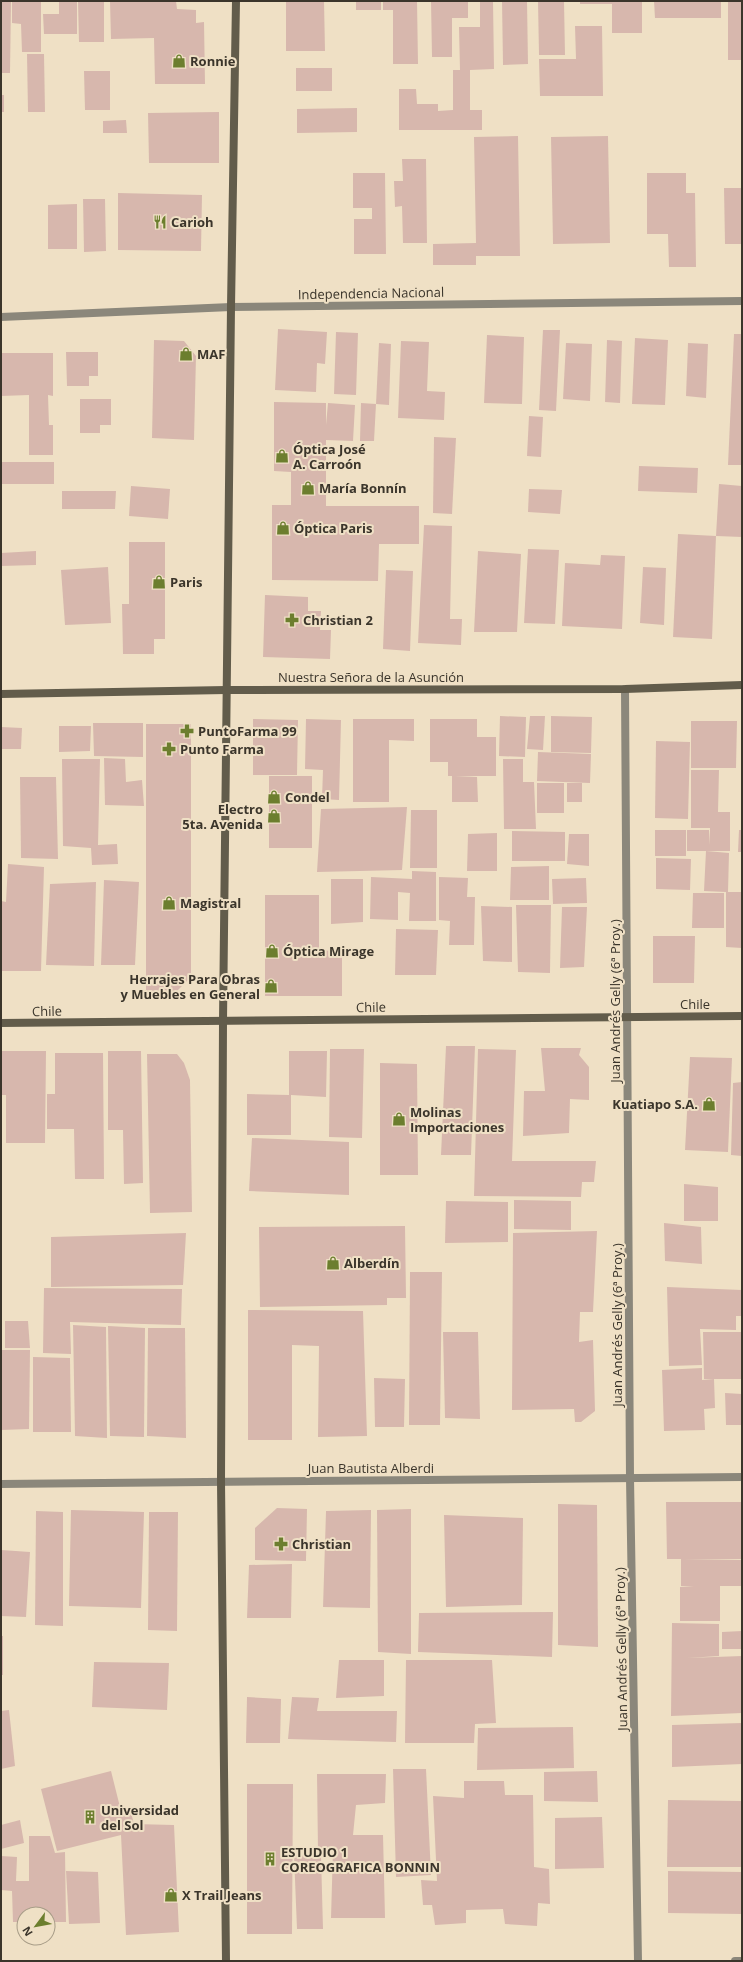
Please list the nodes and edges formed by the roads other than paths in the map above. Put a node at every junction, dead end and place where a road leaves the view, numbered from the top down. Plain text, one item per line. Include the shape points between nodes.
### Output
1 (236, 1) edge
2 (742, 301) edge
3 (231, 307) junction
4 (1, 317) edge
5 (742, 685) edge
6 (625, 689) junction
7 (226, 690) junction
8 (1, 694) edge
9 (742, 1016) edge
10 (627, 1017) junction
11 (223, 1021) junction
12 (1, 1023) edge
13 (742, 1477) edge
14 (630, 1478) junction
15 (220, 1481) junction
16 (1, 1484) edge
17 (226, 1961) edge
18 (638, 1961) edge
19 (735, 1961) edge
20 (742, 1961) edge

1 - 3 main road
2 - 3 street, Independencia Nacional
3 - 4 street, Independencia Nacional
3 - 7 main road
5 - 6 main road, Nuestra Señora de la Asunción
6 - 7 main road, Nuestra Señora de la Asunción
6 - 10 street, Juan Andrés Gelly (6ª Proy.)
7 - 8 main road, Nuestra Señora de la Asunción
7 - 11 main road
9 - 10 main road, Chile
10 - 11 main road, Chile
10 - 14 street, Juan Andrés Gelly (6ª Proy.)
11 - 12 main road, Chile
11 - 15 main road
13 - 14 street, Juan Bautista Alberdi
14 - 15 street, Juan Bautista Alberdi
14 - 18 street, Juan Andrés Gelly (6ª Proy.)
15 - 16 street, Juan Bautista Alberdi
15 - 17 main road
19 - 20 street

